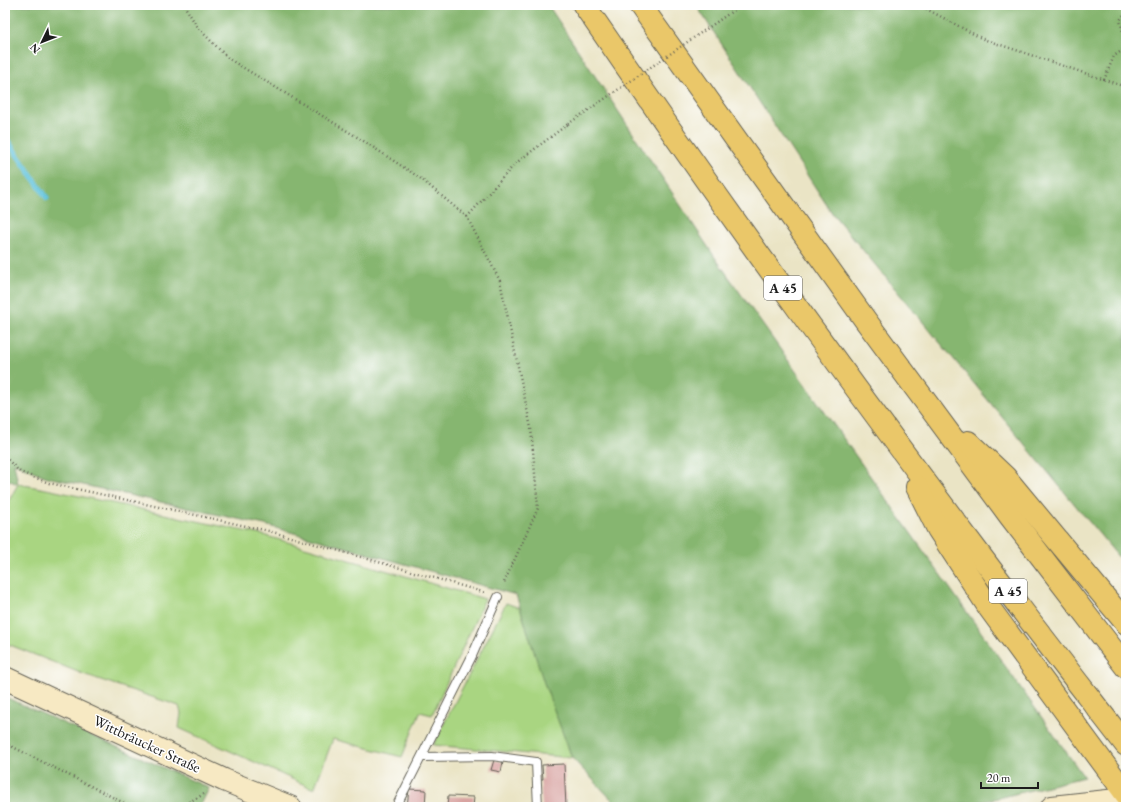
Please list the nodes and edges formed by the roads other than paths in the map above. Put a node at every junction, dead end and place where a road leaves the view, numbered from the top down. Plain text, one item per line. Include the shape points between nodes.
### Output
1 (584, 5) edge
2 (640, 5) edge
3 (926, 403) junction
4 (892, 436) junction
5 (498, 597) road end
6 (1126, 623) edge
7 (1126, 667) edge
8 (5, 678) edge
9 (1126, 745) edge
10 (423, 757) junction
11 (1126, 794) edge
12 (1126, 799) edge
13 (290, 807) edge
14 (396, 807) edge
15 (538, 807) edge
16 (1052, 807) edge

1 - 4 highway, A 45 via 680,145
2 - 3 highway
3 - 6 highway via 1005,477
3 - 7 highway
4 - 9 highway, A 45
4 - 11 highway via 938,529 986,603
5 - 10 lane
8 - 13 main road, Wittbräucker Straße via 224,780
10 - 14 lane
10 - 15 lane via 492,756 536,762
12 - 16 main road

